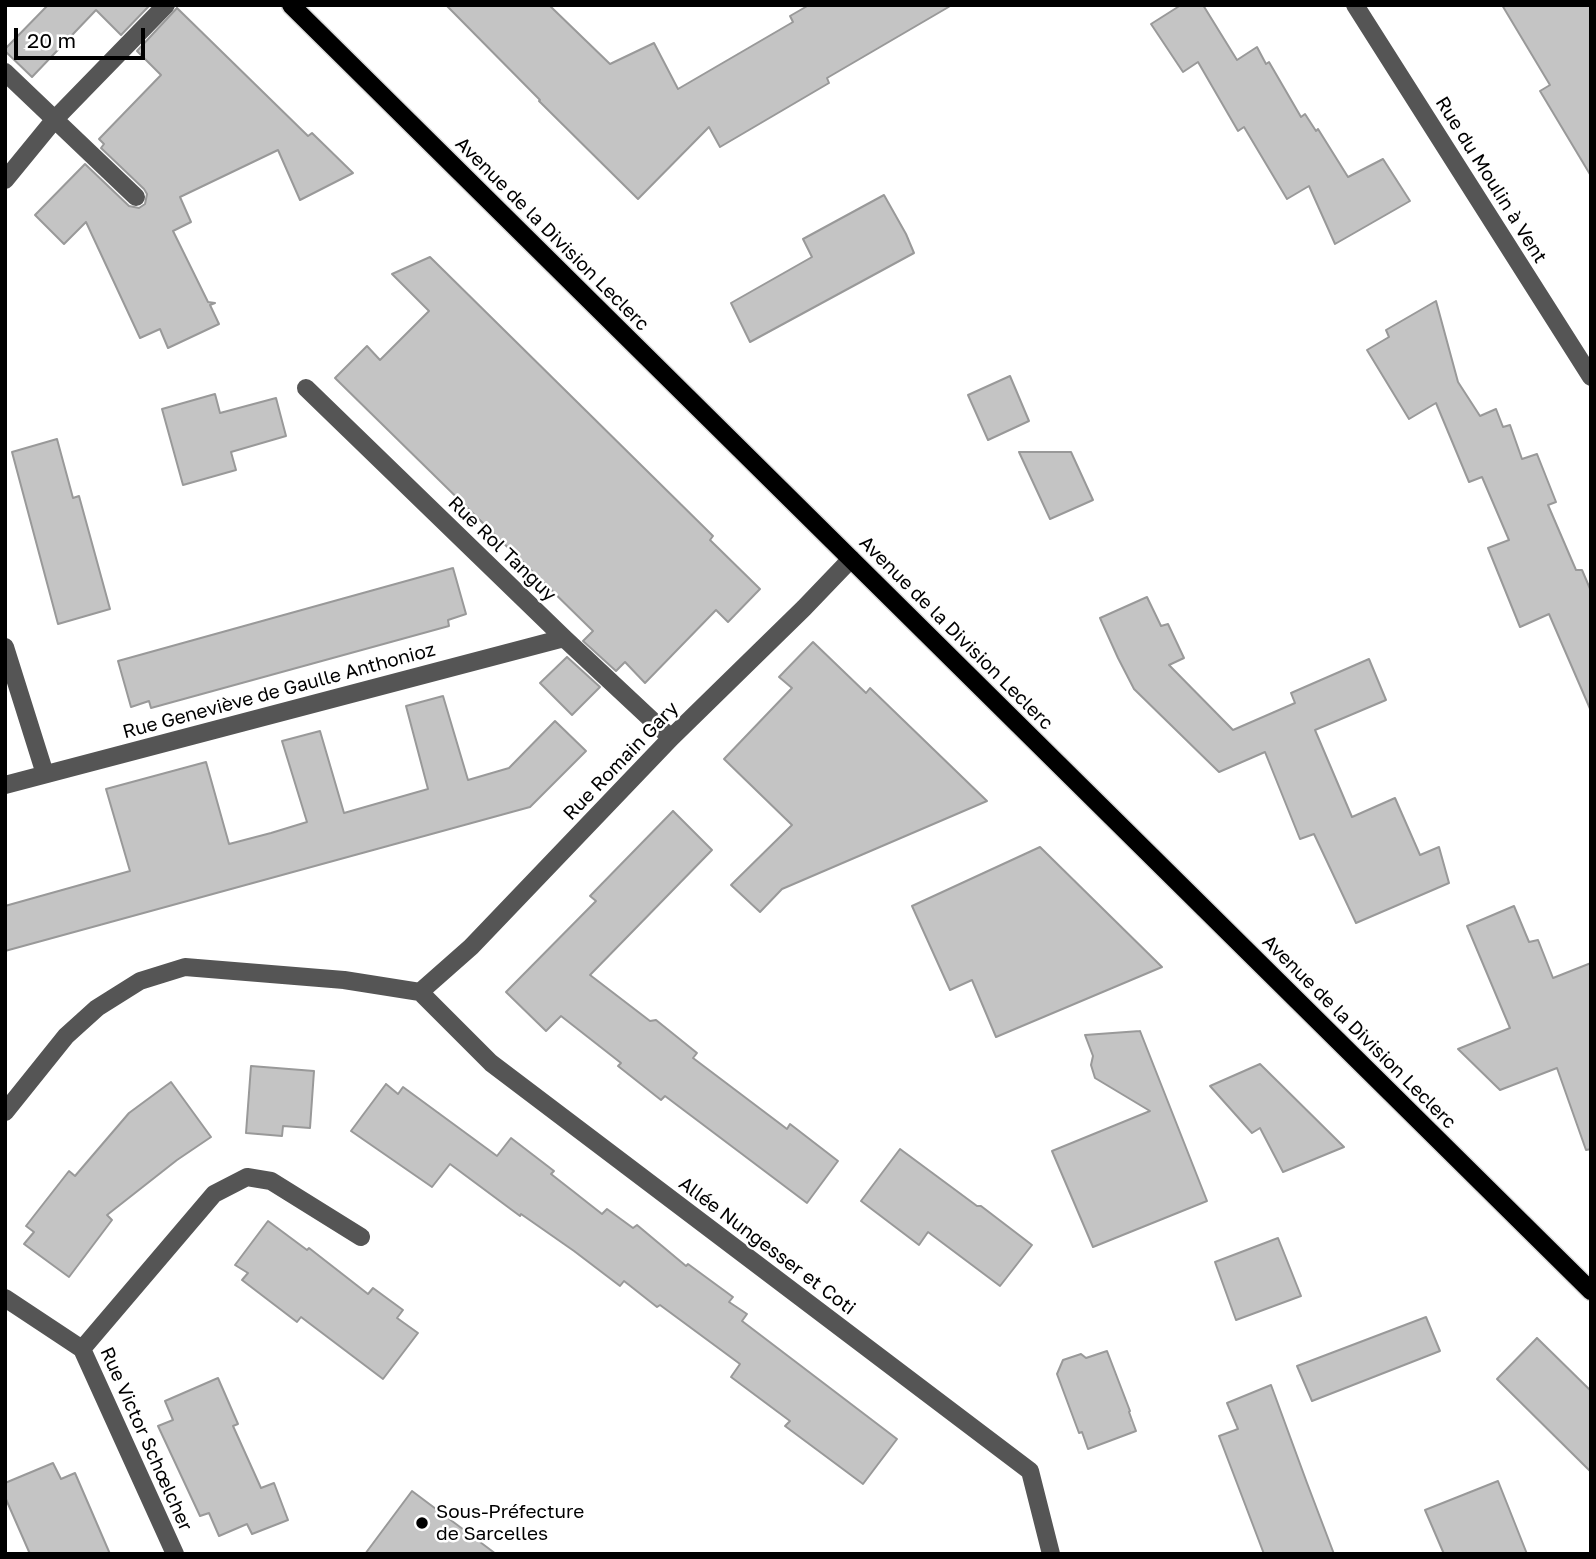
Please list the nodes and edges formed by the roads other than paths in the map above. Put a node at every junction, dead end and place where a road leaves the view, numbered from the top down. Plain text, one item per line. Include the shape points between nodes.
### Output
1 (166, 5) edge
2 (291, 5) edge
3 (1355, 5) edge
4 (5, 72) edge
5 (55, 119) junction
6 (5, 180) edge
7 (136, 197) dead end
8 (1591, 377) edge
9 (306, 388) dead end
10 (851, 559) junction
11 (564, 638) junction
12 (5, 647) edge
13 (671, 738) junction
14 (45, 774) junction
15 (5, 785) edge
16 (420, 992) junction
17 (5, 1112) edge
18 (361, 1237) dead end
19 (1591, 1291) edge
20 (5, 1297) edge
21 (82, 1349) junction
22 (175, 1554) edge
23 (1051, 1554) edge

1 - 5 street
2 - 10 main road, Avenue de la Division Leclerc
3 - 8 street, Rue du Moulin à Vent
4 - 5 street
5 - 6 street
5 - 7 street
9 - 11 street, Rue Rol Tanguy
10 - 13 street, Rue Romain Gary
10 - 19 main road, Avenue de la Division Leclerc
11 - 13 street, Rue Rol Tanguy
11 - 14 street, Rue Geneviève de Gaulle Anthonioz
12 - 14 street
13 - 16 street, Rue Romain Gary via 471,947
14 - 15 street, Rue Geneviève de Gaulle Anthonioz
16 - 17 street via 344,980 186,967 141,981 97,1008 66,1036
16 - 23 street, Allée Nungesser et Coti via 491,1063 1030,1471
18 - 21 street via 271,1181 247,1177 214,1194
20 - 21 street, Rue Victor Schœlcher
21 - 22 street, Rue Victor Schœlcher

